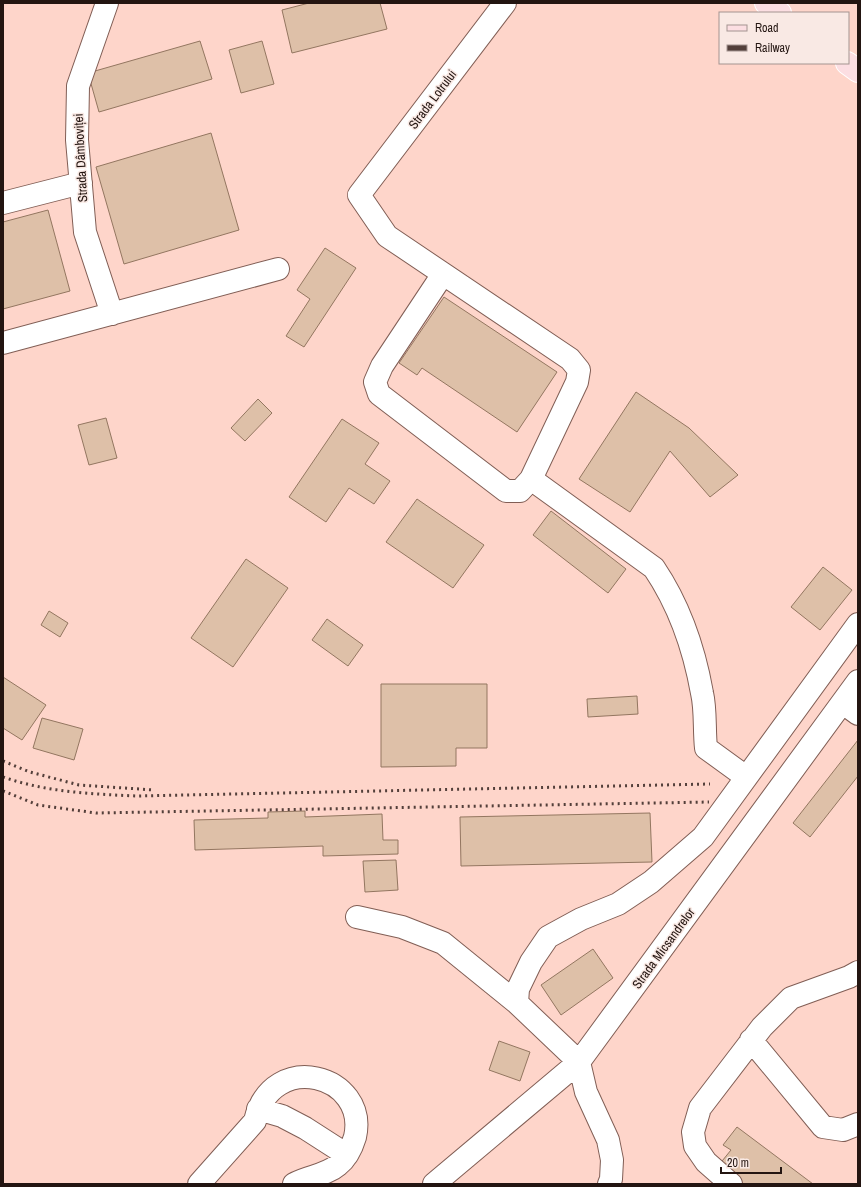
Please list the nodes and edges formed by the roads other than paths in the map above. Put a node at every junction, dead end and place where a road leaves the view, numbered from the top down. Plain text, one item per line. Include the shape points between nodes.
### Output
1 (107, 3) edge
2 (505, 3) edge
3 (766, 3) edge
4 (779, 12) edge
5 (848, 64) edge
6 (858, 71) edge
7 (81, 183) junction
8 (3, 203) edge
9 (278, 269) dead end
10 (443, 274) junction
11 (112, 314) junction
12 (3, 343) edge
13 (531, 479) junction
14 (858, 624) edge
15 (858, 681) edge
16 (850, 709) edge
17 (746, 777) junction
18 (357, 917) dead end
19 (858, 972) edge
20 (517, 1003) junction
21 (751, 1040) junction
22 (579, 1062) junction
23 (258, 1109) junction
24 (858, 1124) edge
25 (347, 1155) junction
26 (199, 1184) edge
27 (294, 1184) edge
28 (434, 1184) edge
29 (609, 1184) edge
30 (731, 1184) edge

1 - 7 street, Strada Dâmboviței via 78,86 77,140
2 - 10 street, Strada Lotrului via 359,195 387,236
3 - 4 main road
5 - 6 main road
7 - 8 street
7 - 11 street, Strada Dâmboviței via 85,232
9 - 11 street
10 - 13 street via 570,359 579,370 577,382
10 - 13 street via 382,366 376,382 379,394 506,490 520,490
11 - 12 street
13 - 17 street via 654,568 668,588 688,636 703,694 706,748
14 - 17 street
15 - 16 street, Strada Micsandrelor
16 - 22 street, Strada Micsandrelor
17 - 20 street via 703,836 651,882 618,904 581,919 548,937 521,982
18 - 20 street via 402,927 443,943
19 - 21 street via 792,998
20 - 22 street
21 - 24 street via 823,1127 843,1130
21 - 30 street via 700,1108 693,1132 696,1146 706,1162
22 - 28 street, Strada Micsandrelor
22 - 29 street via 586,1092 608,1140 612,1160
23 - 25 street via 288,1119
23 - 25 street via 271,1089 287,1080 305,1076 329,1082 347,1098 356,1120 353,1145
23 - 26 street via 255,1121
25 - 27 street via 329,1172

